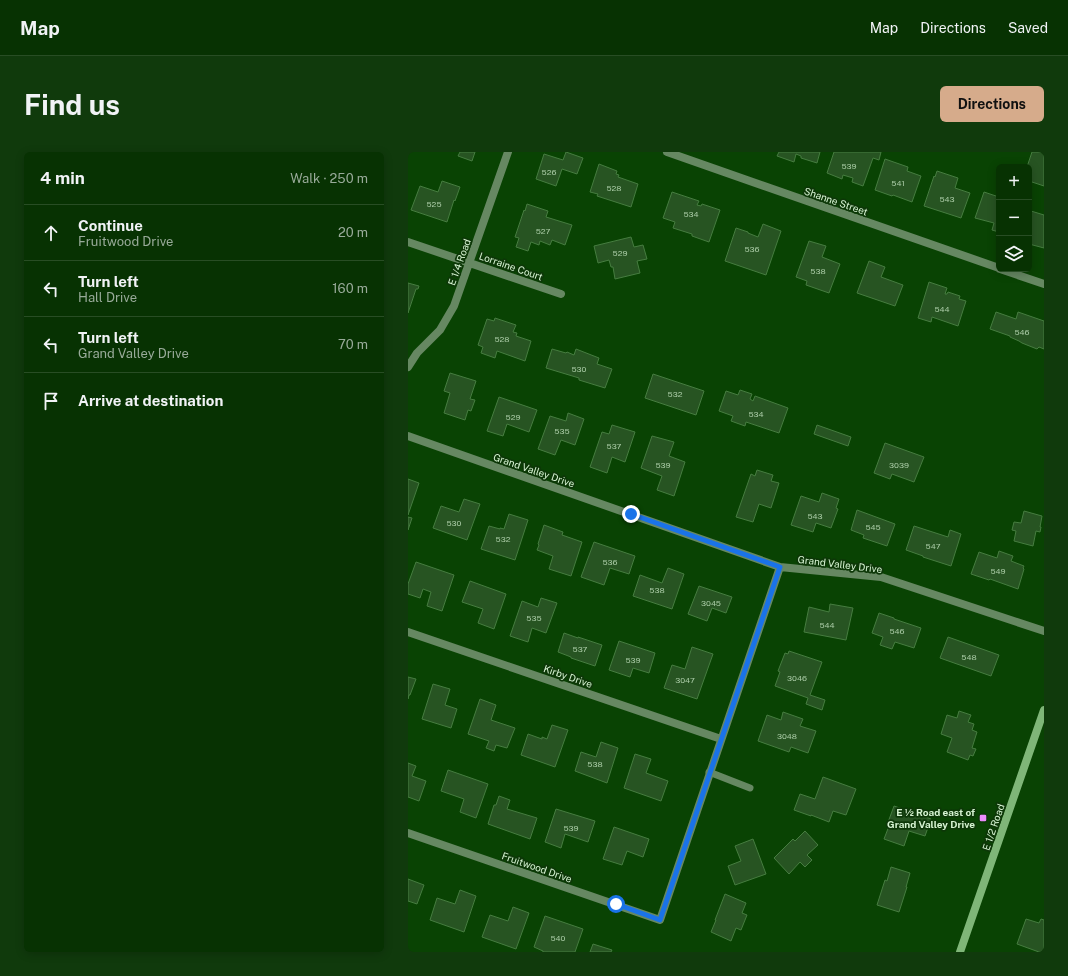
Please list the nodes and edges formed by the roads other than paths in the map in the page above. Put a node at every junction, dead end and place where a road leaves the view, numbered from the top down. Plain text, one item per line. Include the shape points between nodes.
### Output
1 (508, 152) edge
2 (667, 152) edge
3 (408, 242) edge
4 (470, 263) junction
5 (996, 268) edge
6 (1009, 272) edge
7 (1044, 284) edge
8 (561, 294) dead end
9 (408, 367) edge
10 (408, 436) edge
11 (780, 567) junction
12 (1044, 631) edge
13 (408, 632) edge
14 (1044, 710) edge
15 (721, 739) junction
16 (709, 772) junction
17 (750, 788) dead end
18 (408, 833) edge
19 (960, 952) edge

1 - 4 street, E 1/4 Road
2 - 5 street, Shanne Street
3 - 4 street, Lorraine Court
4 - 8 street, Lorraine Court
4 - 9 street, E 1/4 Road via 454,306 440,330 417,353
6 - 7 street, Shanne Street
10 - 11 street, Grand Valley Drive
11 - 12 street, Grand Valley Drive via 881,577
11 - 15 street
13 - 15 street, Kirby Drive
14 - 19 main road, E 1/2 Road
15 - 16 street
16 - 17 lane
16 - 18 street, Fruitwood Drive via 660,920

